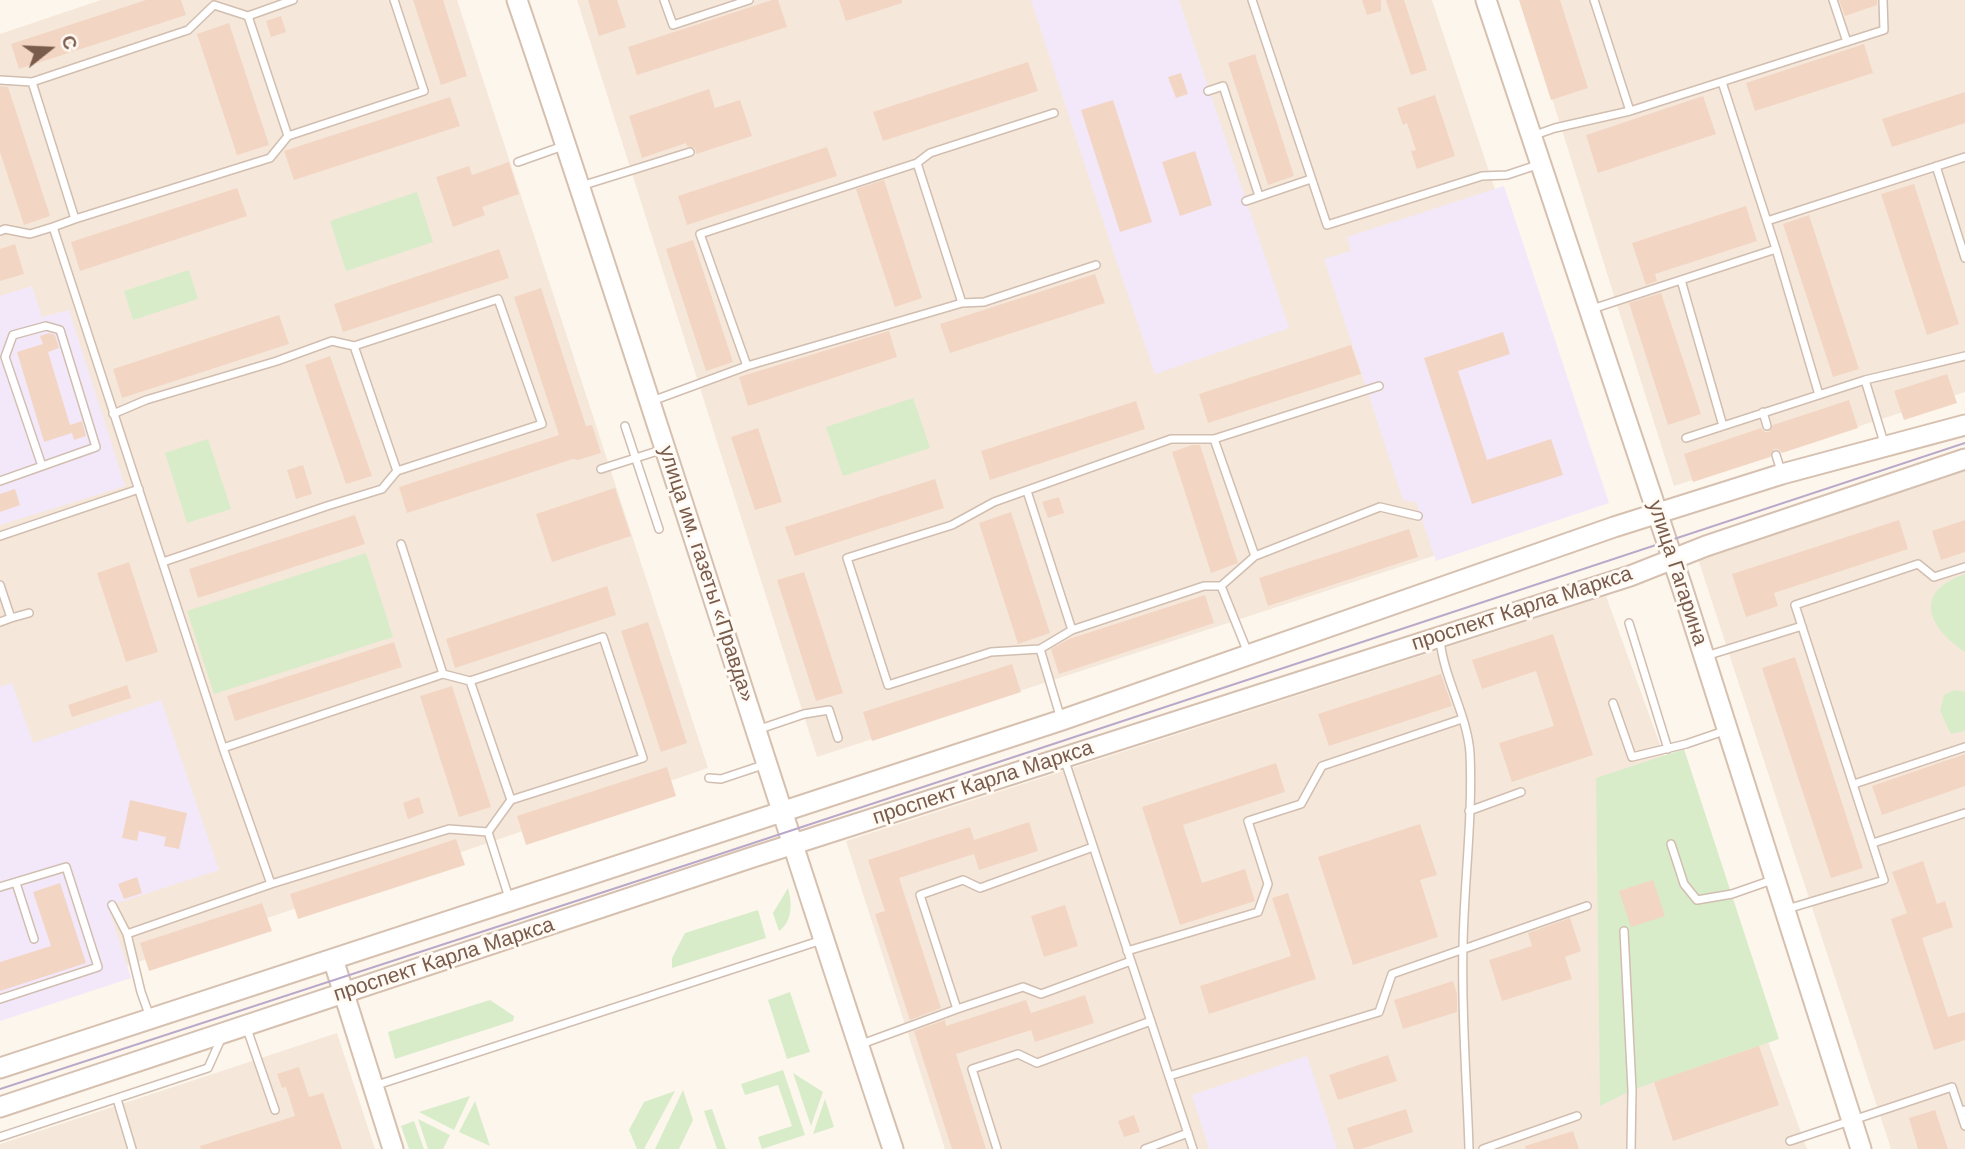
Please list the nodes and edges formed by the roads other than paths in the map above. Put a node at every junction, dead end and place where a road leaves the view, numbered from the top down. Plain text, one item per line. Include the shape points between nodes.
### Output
1 (293, 0) edge
2 (394, 0) edge
3 (517, 0) edge
4 (664, 0) edge
5 (749, 0) edge
6 (1252, 0) edge
7 (1486, 0) edge
8 (1594, 0) edge
9 (1833, 0) edge
10 (1883, 0) edge
11 (213, 2) edge
12 (248, 16) junction
13 (1847, 42) junction
14 (0, 80) edge
15 (32, 82) junction
16 (1722, 82) junction
17 (1208, 91) dead end
18 (1630, 111) junction
19 (1054, 113) dead end
20 (288, 136) junction
21 (1531, 136) junction
22 (566, 145) junction
23 (690, 152) dead end
24 (1965, 157) edge
25 (517, 162) dead end
26 (917, 163) junction
27 (1540, 164) junction
28 (1936, 166) junction
29 (1311, 179) junction
30 (581, 186) junction
31 (1259, 196) junction
32 (1247, 201) dead end
33 (75, 219) junction
34 (1767, 221) junction
35 (53, 227) junction
36 (0, 231) edge
37 (1776, 249) junction
38 (1965, 258) edge
39 (1096, 265) dead end
40 (1681, 280) junction
41 (962, 303) junction
42 (1588, 310) junction
43 (354, 346) junction
44 (1965, 358) edge
45 (747, 366) junction
46 (1866, 380) junction
47 (1379, 386) dead end
48 (1819, 395) junction
49 (651, 402) junction
50 (1763, 412) junction
51 (113, 414) junction
52 (1965, 425) edge
53 (625, 426) dead end
54 (1723, 426) junction
55 (1767, 426) dead end
56 (1686, 438) dead end
57 (1214, 439) junction
58 (1885, 446) junction
59 (665, 448) junction
60 (1776, 455) dead end
61 (636, 458) junction
62 (1965, 459) edge
63 (42, 466) junction
64 (601, 469) dead end
65 (397, 471) junction
66 (1782, 474) junction
67 (0, 481) edge
68 (139, 489) junction
69 (1027, 491) junction
70 (1657, 514) junction
71 (1418, 516) dead end
72 (659, 529) dead end
73 (0, 536) edge
74 (401, 544) dead end
75 (1255, 556) junction
76 (1672, 559) junction
77 (163, 562) junction
78 (1965, 567) edge
79 (0, 585) edge
80 (1221, 586) junction
81 (29, 613) dead end
82 (11, 618) junction
83 (0, 622) edge
84 (1629, 623) dead end
85 (1802, 626) junction
86 (1072, 630) junction
87 (1440, 636) junction
88 (1040, 649) junction
89 (1249, 656) junction
90 (1704, 657) junction
91 (443, 674) junction
92 (470, 681) junction
93 (1613, 703) dead end
94 (1462, 719) junction
95 (1062, 720) junction
96 (756, 730) junction
97 (1728, 730) junction
98 (838, 738) dead end
99 (1965, 747) edge
100 (223, 748) junction
101 (1668, 749) junction
102 (1063, 758) junction
103 (768, 764) junction
104 (709, 778) dead end
105 (1853, 784) junction
106 (1521, 792) dead end
107 (511, 800) junction
108 (783, 811) junction
109 (1469, 811) junction
110 (1965, 813) edge
111 (488, 832) junction
112 (1873, 843) junction
113 (794, 844) junction
114 (1671, 844) dead end
115 (1093, 847) junction
116 (1775, 878) junction
117 (16, 883) junction
118 (271, 884) junction
119 (0, 887) edge
120 (510, 901) junction
121 (112, 905) dead end
122 (1587, 906) dead end
123 (1785, 910) junction
124 (1624, 932) dead end
125 (127, 934) junction
126 (34, 939) dead end
127 (823, 940) junction
128 (1463, 948) junction
129 (1127, 951) junction
130 (333, 959) junction
131 (1131, 961) junction
132 (344, 994) junction
133 (0, 999) edge
134 (957, 1009) junction
135 (151, 1020) junction
136 (1151, 1021) junction
137 (246, 1026) junction
138 (224, 1033) junction
139 (859, 1045) junction
140 (0, 1068) edge
141 (1169, 1076) junction
142 (373, 1086) junction
143 (117, 1099) junction
144 (0, 1107) edge
145 (275, 1110) dead end
146 (1963, 1110) edge
147 (1577, 1116) dead end
148 (1852, 1120) junction
149 (1965, 1126) edge
150 (1188, 1133) junction
151 (0, 1137) edge
152 (1790, 1141) dead end
153 (132, 1149) edge
154 (393, 1149) edge
155 (893, 1149) edge
156 (997, 1149) edge
157 (1145, 1149) edge
158 (1193, 1149) edge
159 (1469, 1149) edge
160 (1483, 1149) edge
161 (1631, 1149) edge
162 (1861, 1149) edge

1 - 12 lane
2 - 20 lane via 424,91
3 - 22 main road, улица им. газеты «Правда»
4 - 5 lane via 673,25
6 - 29 lane
7 - 21 main road, улица Гагарина
8 - 18 lane
9 - 13 lane
10 - 13 lane via 1884,30
11 - 12 lane
11 - 15 lane via 188,30
12 - 20 lane
13 - 16 lane
14 - 15 lane
15 - 33 lane
16 - 18 lane
16 - 34 lane
17 - 31 lane via 1223,86
18 - 21 lane
19 - 26 lane via 930,153
20 - 33 lane via 270,158
21 - 27 main road, улица Гагарина
22 - 25 lane
22 - 30 main road, улица им. газеты «Правда»
23 - 30 lane
24 - 28 lane
26 - 41 lane
26 - 45 lane via 700,234
27 - 29 lane via 1507,175 1482,176 1327,225
27 - 42 main road, улица Гагарина
28 - 34 lane
28 - 38 lane
29 - 31 lane
30 - 49 main road, улица им. газеты «Правда»
31 - 32 lane
33 - 35 lane
34 - 37 lane
35 - 36 lane via 30,234
35 - 51 lane
37 - 40 lane
37 - 48 lane
39 - 41 lane via 984,302
40 - 42 lane
40 - 54 lane
41 - 45 lane
42 - 70 main road, улица Гагарина
43 - 51 lane via 332,341
43 - 65 lane
43 - 65 lane via 498,299 537,411 541,424
44 - 46 lane
45 - 49 lane
46 - 48 lane
46 - 58 lane
47 - 57 lane
48 - 50 lane
49 - 59 main road, улица им. газеты «Правда»
50 - 54 lane
50 - 55 lane
51 - 68 lane
52 - 58 main road, проспект Карла Маркса
53 - 61 lane
54 - 56 lane
57 - 69 lane via 1171,439
57 - 75 lane
58 - 66 main road, проспект Карла Маркса
59 - 61 lane
59 - 96 main road, улица им. газеты «Правда»
60 - 66 lane
61 - 64 lane
61 - 72 lane
62 - 76 main road, проспект Карла Маркса
63 - 63 lane via 96,447 60,330 46,326 13,335 5,357
63 - 67 lane
65 - 77 lane via 382,489
66 - 70 main road, проспект Карла Маркса
68 - 73 lane
68 - 77 lane
69 - 86 lane
69 - 88 lane via 994,502 952,525 846,558 888,685 990,652
70 - 76 main road, улица Гагарина
70 - 89 main road, проспект Карла Маркса
71 - 75 lane via 1380,506
74 - 91 lane
75 - 80 lane
76 - 87 main road, проспект Карла Маркса
76 - 90 main road, улица Гагарина
77 - 100 lane
78 - 85 lane via 1934,577 1918,564 1795,605
79 - 82 lane
80 - 86 lane via 1204,586
80 - 89 lane
81 - 82 lane
82 - 83 lane
84 - 101 lane
85 - 90 lane
85 - 105 lane
86 - 88 lane
87 - 94 lane via 1442,661
87 - 102 main road, проспект Карла Маркса
88 - 95 lane
89 - 95 main road, проспект Карла Маркса
90 - 97 main road, улица Гагарина
91 - 92 lane
91 - 100 lane
92 - 107 lane
92 - 107 lane via 603,636 643,758
93 - 101 lane via 1632,757
94 - 109 lane via 1470,751
94 - 129 lane via 1322,766 1301,804 1248,821 1268,884 1258,912
95 - 108 main road, проспект Карла Маркса
96 - 98 lane via 829,710
96 - 103 main road, улица им. газеты «Правда»
97 - 101 lane
97 - 116 main road, улица Гагарина
99 - 105 lane
100 - 118 lane
102 - 113 main road, проспект Карла Маркса
102 - 115 lane
103 - 104 lane via 721,779
103 - 108 main road, улица им. газеты «Правда»
105 - 112 lane
106 - 109 lane
107 - 111 lane
108 - 113 main road, улица им. газеты «Правда»
108 - 120 main road, проспект Карла Маркса
109 - 128 lane
110 - 112 lane
111 - 118 lane via 449,829
111 - 120 lane
112 - 123 lane via 1884,880
113 - 127 main road, улица им. газеты «Правда»
113 - 132 main road, проспект Карла Маркса
114 - 116 lane via 1684,884 1697,900 1732,894
115 - 129 lane
115 - 134 lane via 980,888 963,880 920,895
116 - 123 main road, улица Гагарина
117 - 119 lane
117 - 126 lane
117 - 133 lane via 66,867 98,967
118 - 125 lane
120 - 130 main road, проспект Карла Маркса
121 - 125 lane
122 - 128 lane
123 - 148 main road, улица Гагарина
124 - 161 lane
125 - 135 lane
127 - 139 main road, улица им. газеты «Правда»
127 - 142 lane
128 - 141 lane via 1392,974 1379,1012
128 - 159 lane
129 - 131 lane
130 - 132 main road
130 - 135 main road, проспект Карла Маркса
131 - 134 lane via 1041,994 1023,987
131 - 136 lane
132 - 137 main road, проспект Карла Маркса
132 - 142 main road
134 - 139 lane
135 - 140 main road, проспект Карла Маркса
136 - 141 lane
136 - 156 lane via 1037,1063 1018,1054 972,1069
137 - 138 main road, проспект Карла Маркса
137 - 145 lane
138 - 143 lane via 208,1068
138 - 144 main road, проспект Карла Маркса
139 - 155 main road, улица им. газеты «Правда»
141 - 150 lane
142 - 154 main road
143 - 151 lane
143 - 153 lane
146 - 148 lane via 1952,1087
146 - 149 lane
147 - 160 lane
148 - 152 lane
148 - 162 main road, улица Гагарина
150 - 157 lane
150 - 158 lane

